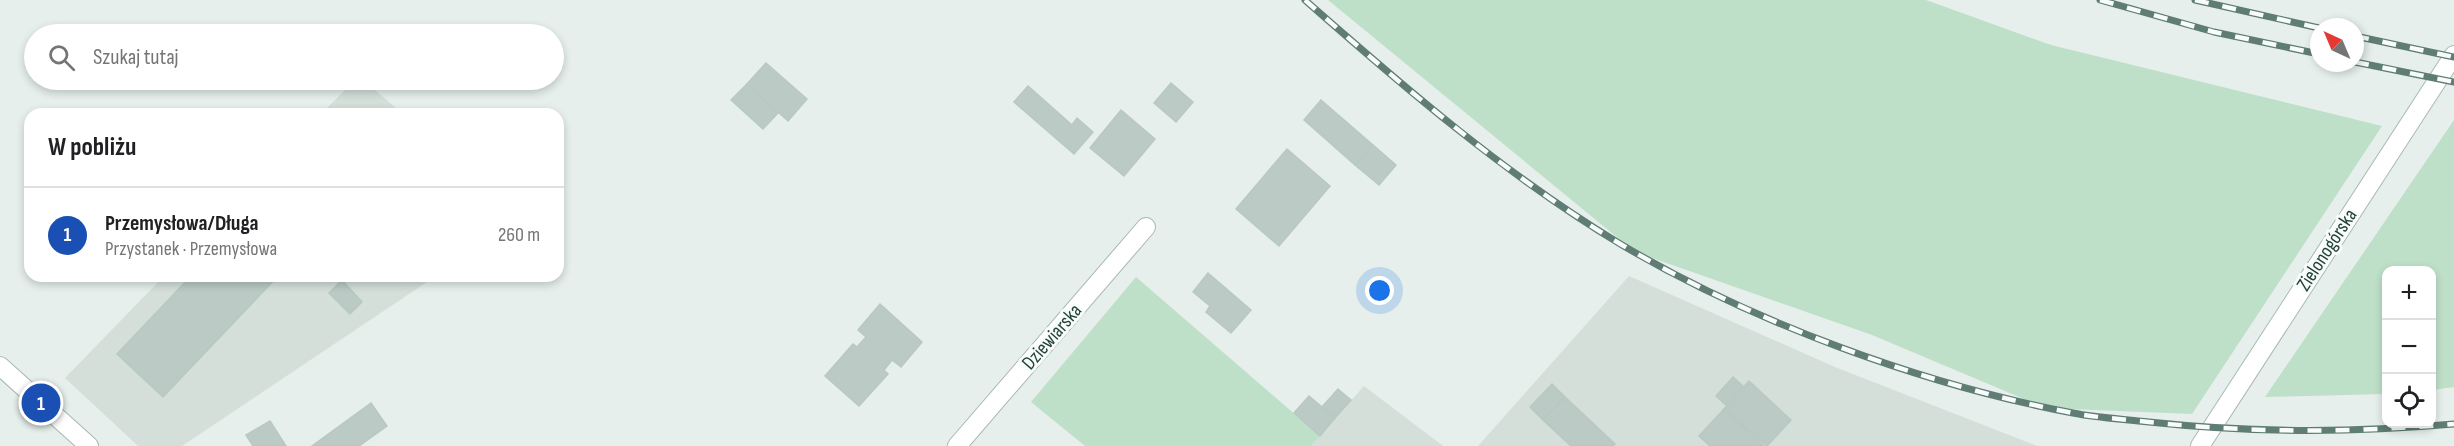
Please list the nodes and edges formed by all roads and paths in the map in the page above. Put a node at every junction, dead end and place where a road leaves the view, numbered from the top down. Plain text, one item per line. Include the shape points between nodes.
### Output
1 (2454, 55) edge
2 (1146, 227) dead end
3 (0, 366) edge
4 (89, 446) edge
5 (957, 446) edge
6 (2200, 446) edge

1 - 6 street, Zielonogórska
2 - 5 street, Dziewiarska
3 - 4 street

